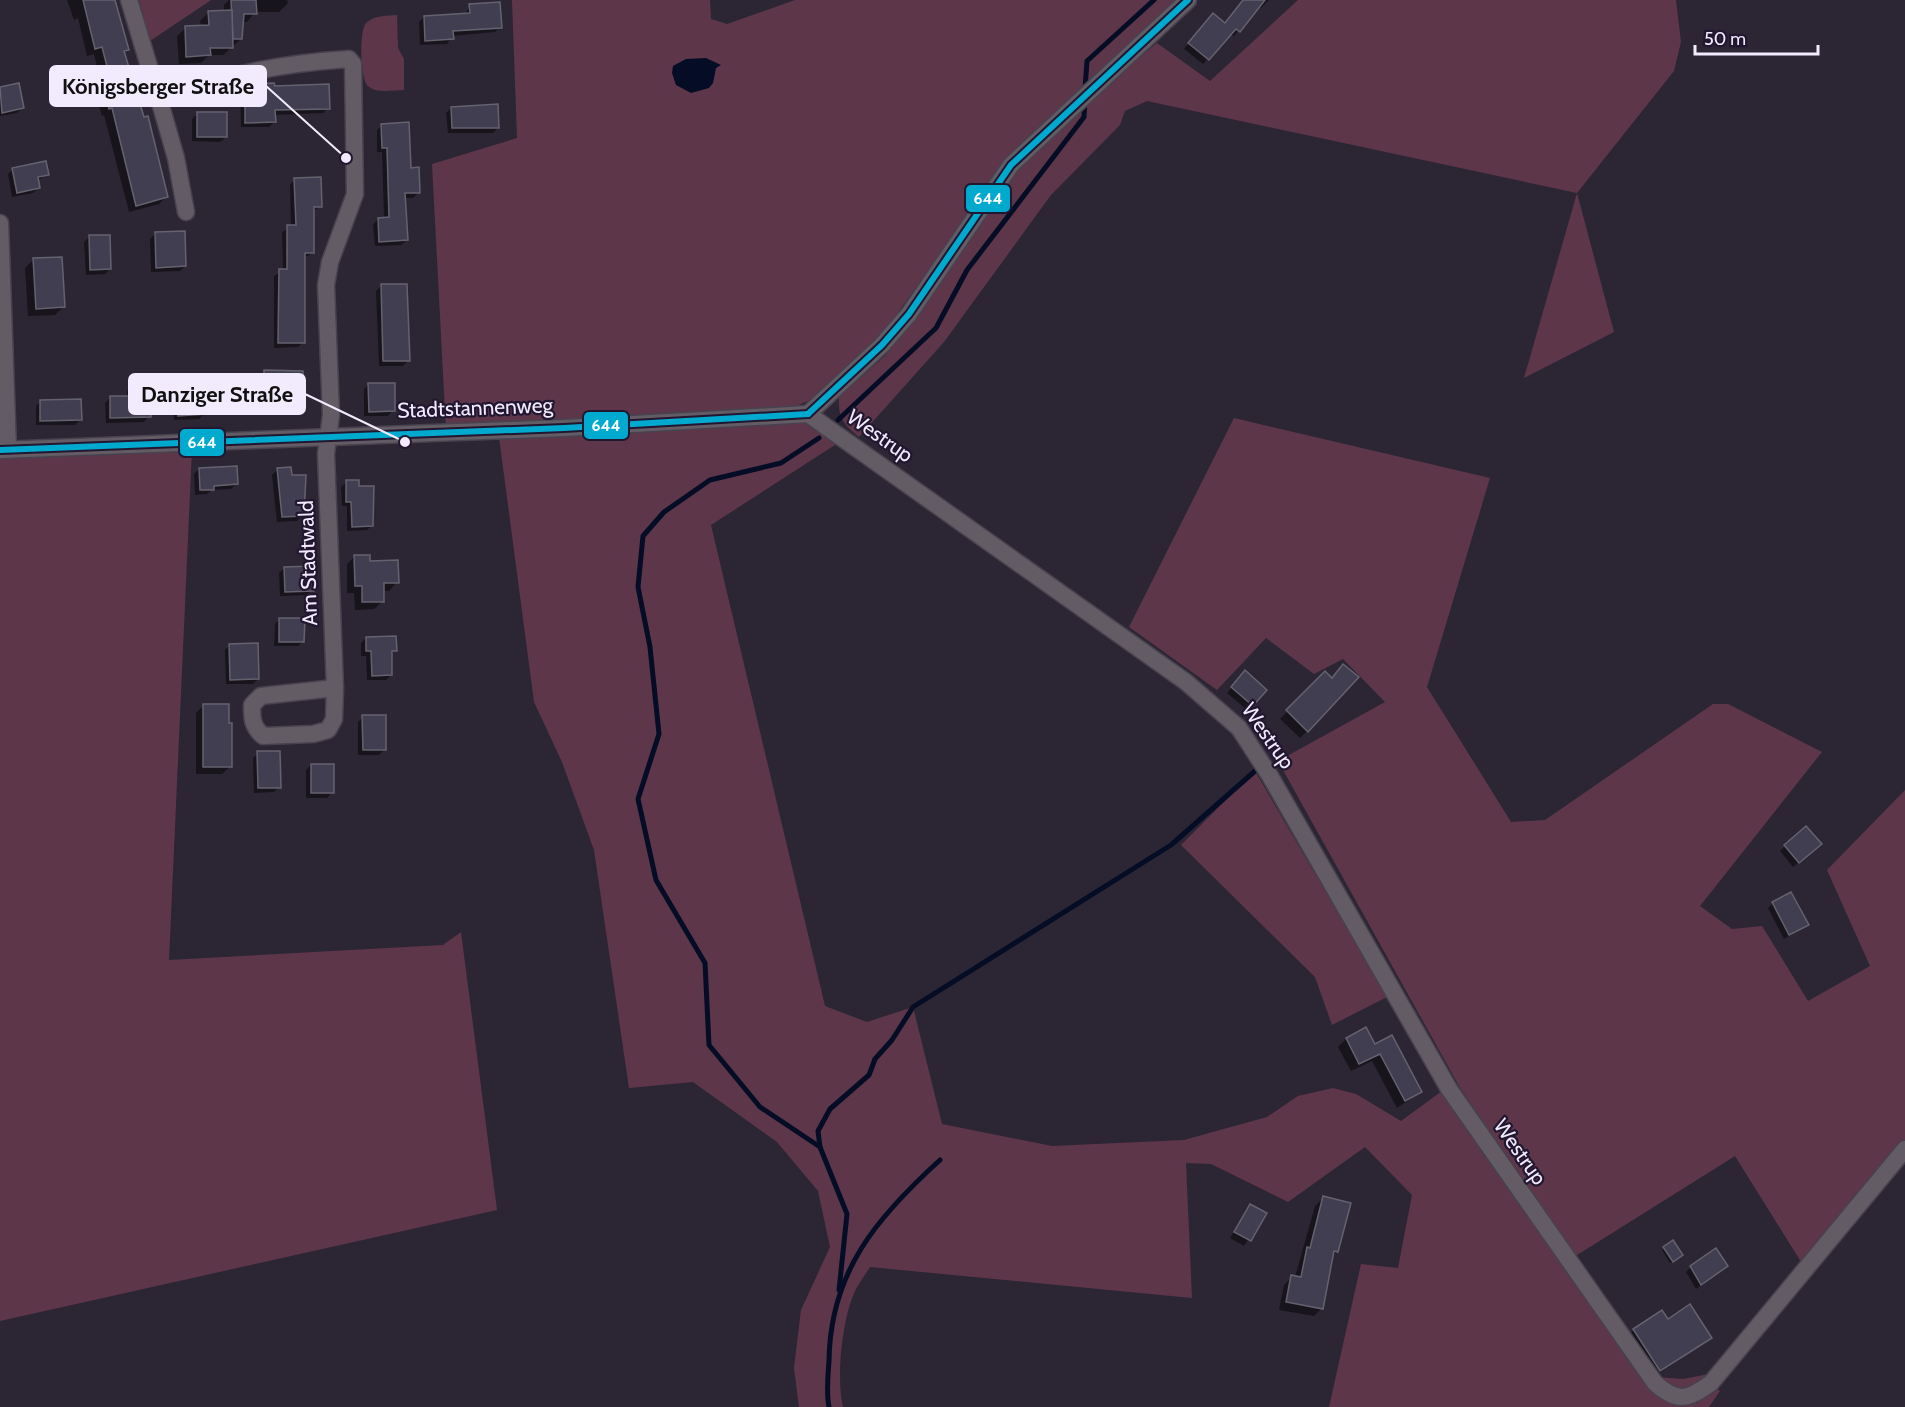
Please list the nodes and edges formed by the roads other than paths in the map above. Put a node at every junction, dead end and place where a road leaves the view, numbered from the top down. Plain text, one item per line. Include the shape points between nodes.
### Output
1 (129, 0) edge
2 (1188, 0) edge
3 (159, 99) junction
4 (186, 212) dead end
5 (0, 223) edge
6 (808, 414) junction
7 (329, 436) junction
8 (4, 450) edge
9 (335, 688) junction
10 (1905, 1149) edge

1 - 3 street
2 - 6 street, Westrup via 1011,165 909,314 882,345
3 - 4 street
3 - 7 street, Am Stadtwald via 238,73 302,62 349,59 353,64 355,194 330,262 326,285
5 - 8 street
6 - 7 street, Stadtstannenweg
6 - 10 street, Westrup via 1186,682 1239,728 1449,1089 1655,1383 1666,1393 1680,1398 1696,1394 1711,1383
7 - 8 street, Stadtstannenweg
7 - 9 street, Am Stadtwald via 326,454
9 - 9 street, Am Stadtwald via 261,696 252,705 255,729 263,736 313,735 328,730 334,719

